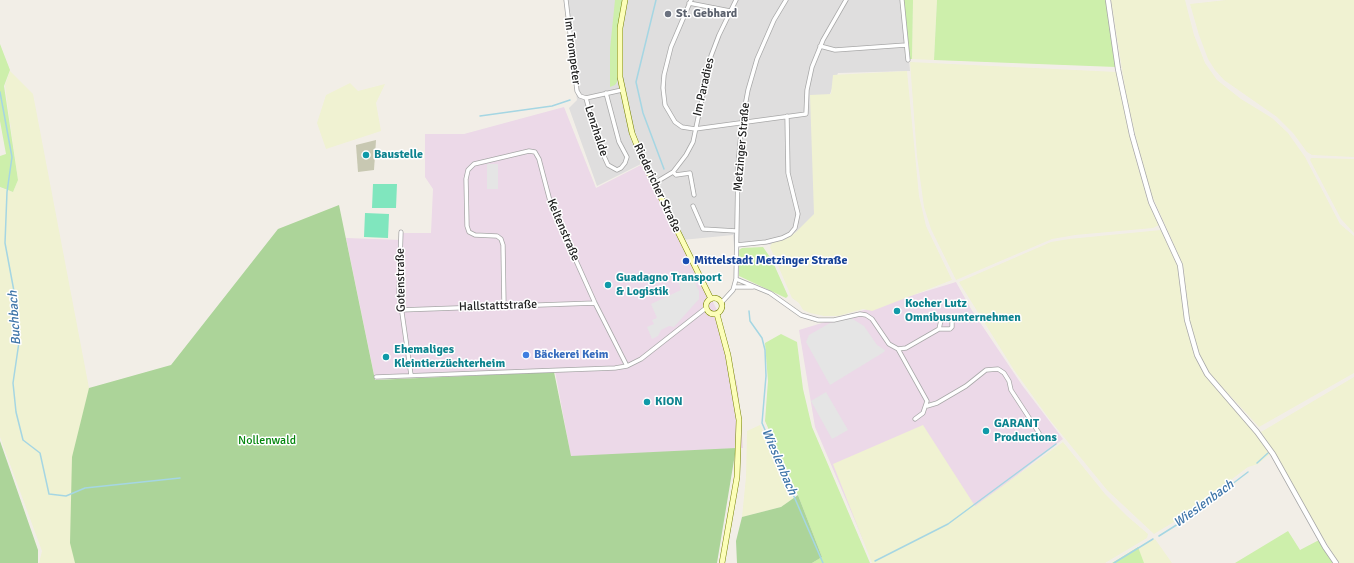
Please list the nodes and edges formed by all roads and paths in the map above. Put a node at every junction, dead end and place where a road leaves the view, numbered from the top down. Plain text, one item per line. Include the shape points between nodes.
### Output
1 (566, 0) edge
2 (625, 0) edge
3 (736, 0) edge
4 (786, 0) edge
5 (846, 0) edge
6 (902, 0) edge
7 (1108, 0) edge
8 (690, 2) edge
9 (730, 12) junction
10 (906, 45) junction
11 (820, 46) junction
12 (908, 60) dead end
13 (622, 90) junction
14 (606, 93) junction
15 (586, 98) junction
16 (787, 116) junction
17 (742, 122) junction
18 (695, 129) junction
19 (673, 172) junction
20 (653, 184) junction
21 (694, 195) dead end
22 (693, 206) dead end
23 (736, 231) junction
24 (401, 232) dead end
25 (736, 245) junction
26 (736, 279) junction
27 (734, 287) junction
28 (754, 287) junction
29 (710, 299) junction
30 (722, 302) junction
31 (595, 303) junction
32 (504, 306) junction
33 (706, 308) junction
34 (400, 310) junction
35 (717, 314) junction
36 (939, 329) dead end
37 (898, 349) junction
38 (627, 366) junction
39 (412, 375) junction
40 (376, 377) dead end
41 (927, 406) junction
42 (915, 419) dead end
43 (1039, 433) dead end
44 (722, 563) edge
45 (1336, 563) edge

1 - 15 street, Im Trompeter via 577,91 580,96
2 - 13 main road, Riedericher Straße via 619,50
3 - 9 street, Im Paradies
4 - 17 street, Metzinger Straße via 757,59
5 - 11 street via 834,17
6 - 10 street
7 - 45 street via 1118,69 1132,135 1151,202 1180,265 1187,320 1196,355 1207,374 1273,454
8 - 9 street
8 - 18 street via 671,47 663,88 665,105 675,122 682,127
9 - 18 street, Im Paradies via 711,56
10 - 11 street via 835,50
10 - 12 street
11 - 16 street via 807,90 806,114
13 - 14 street
13 - 20 main road, Riedericher Straße via 632,133
14 - 15 street
14 - 15 street, Lenzhalde via 612,121 626,157 625,163 617,170 608,165 598,143
16 - 17 street
16 - 25 street via 788,173 798,214 796,228 790,234 766,242
17 - 18 street
17 - 23 street, Metzinger Straße
18 - 19 street, Im Paradies via 693,142
19 - 20 street, Im Paradies
19 - 21 street via 676,175 690,172
20 - 29 main road, Riedericher Straße
22 - 23 street via 703,229
23 - 25 street, Metzinger Straße
24 - 34 street, Gotenstraße
25 - 26 street, Metzinger Straße
26 - 27 street, Metzinger Straße
26 - 28 street
27 - 28 street
27 - 30 street, Metzinger Straße
28 - 37 street via 770,293 801,315 818,320 866,315 889,344
29 - 30 main road via 716,298
29 - 33 main road
30 - 35 main road via 722,310
31 - 32 street, Hallstattstraße
31 - 32 street, Keltenstraße via 551,205 539,159 535,152 523,151 474,164 468,170 466,178 469,232 475,235 497,236 503,245
31 - 38 street, Keltenstraße
32 - 34 street, Hallstattstraße
33 - 35 main road via 711,314
33 - 38 street via 641,359
34 - 39 street, Gotenstraße
35 - 44 main road via 728,355 739,420 737,477
36 - 37 street via 906,348
37 - 41 street via 922,391
38 - 39 street
39 - 40 street
41 - 42 street via 924,413
41 - 43 street via 966,386 986,370 998,369 1004,373 1011,390

